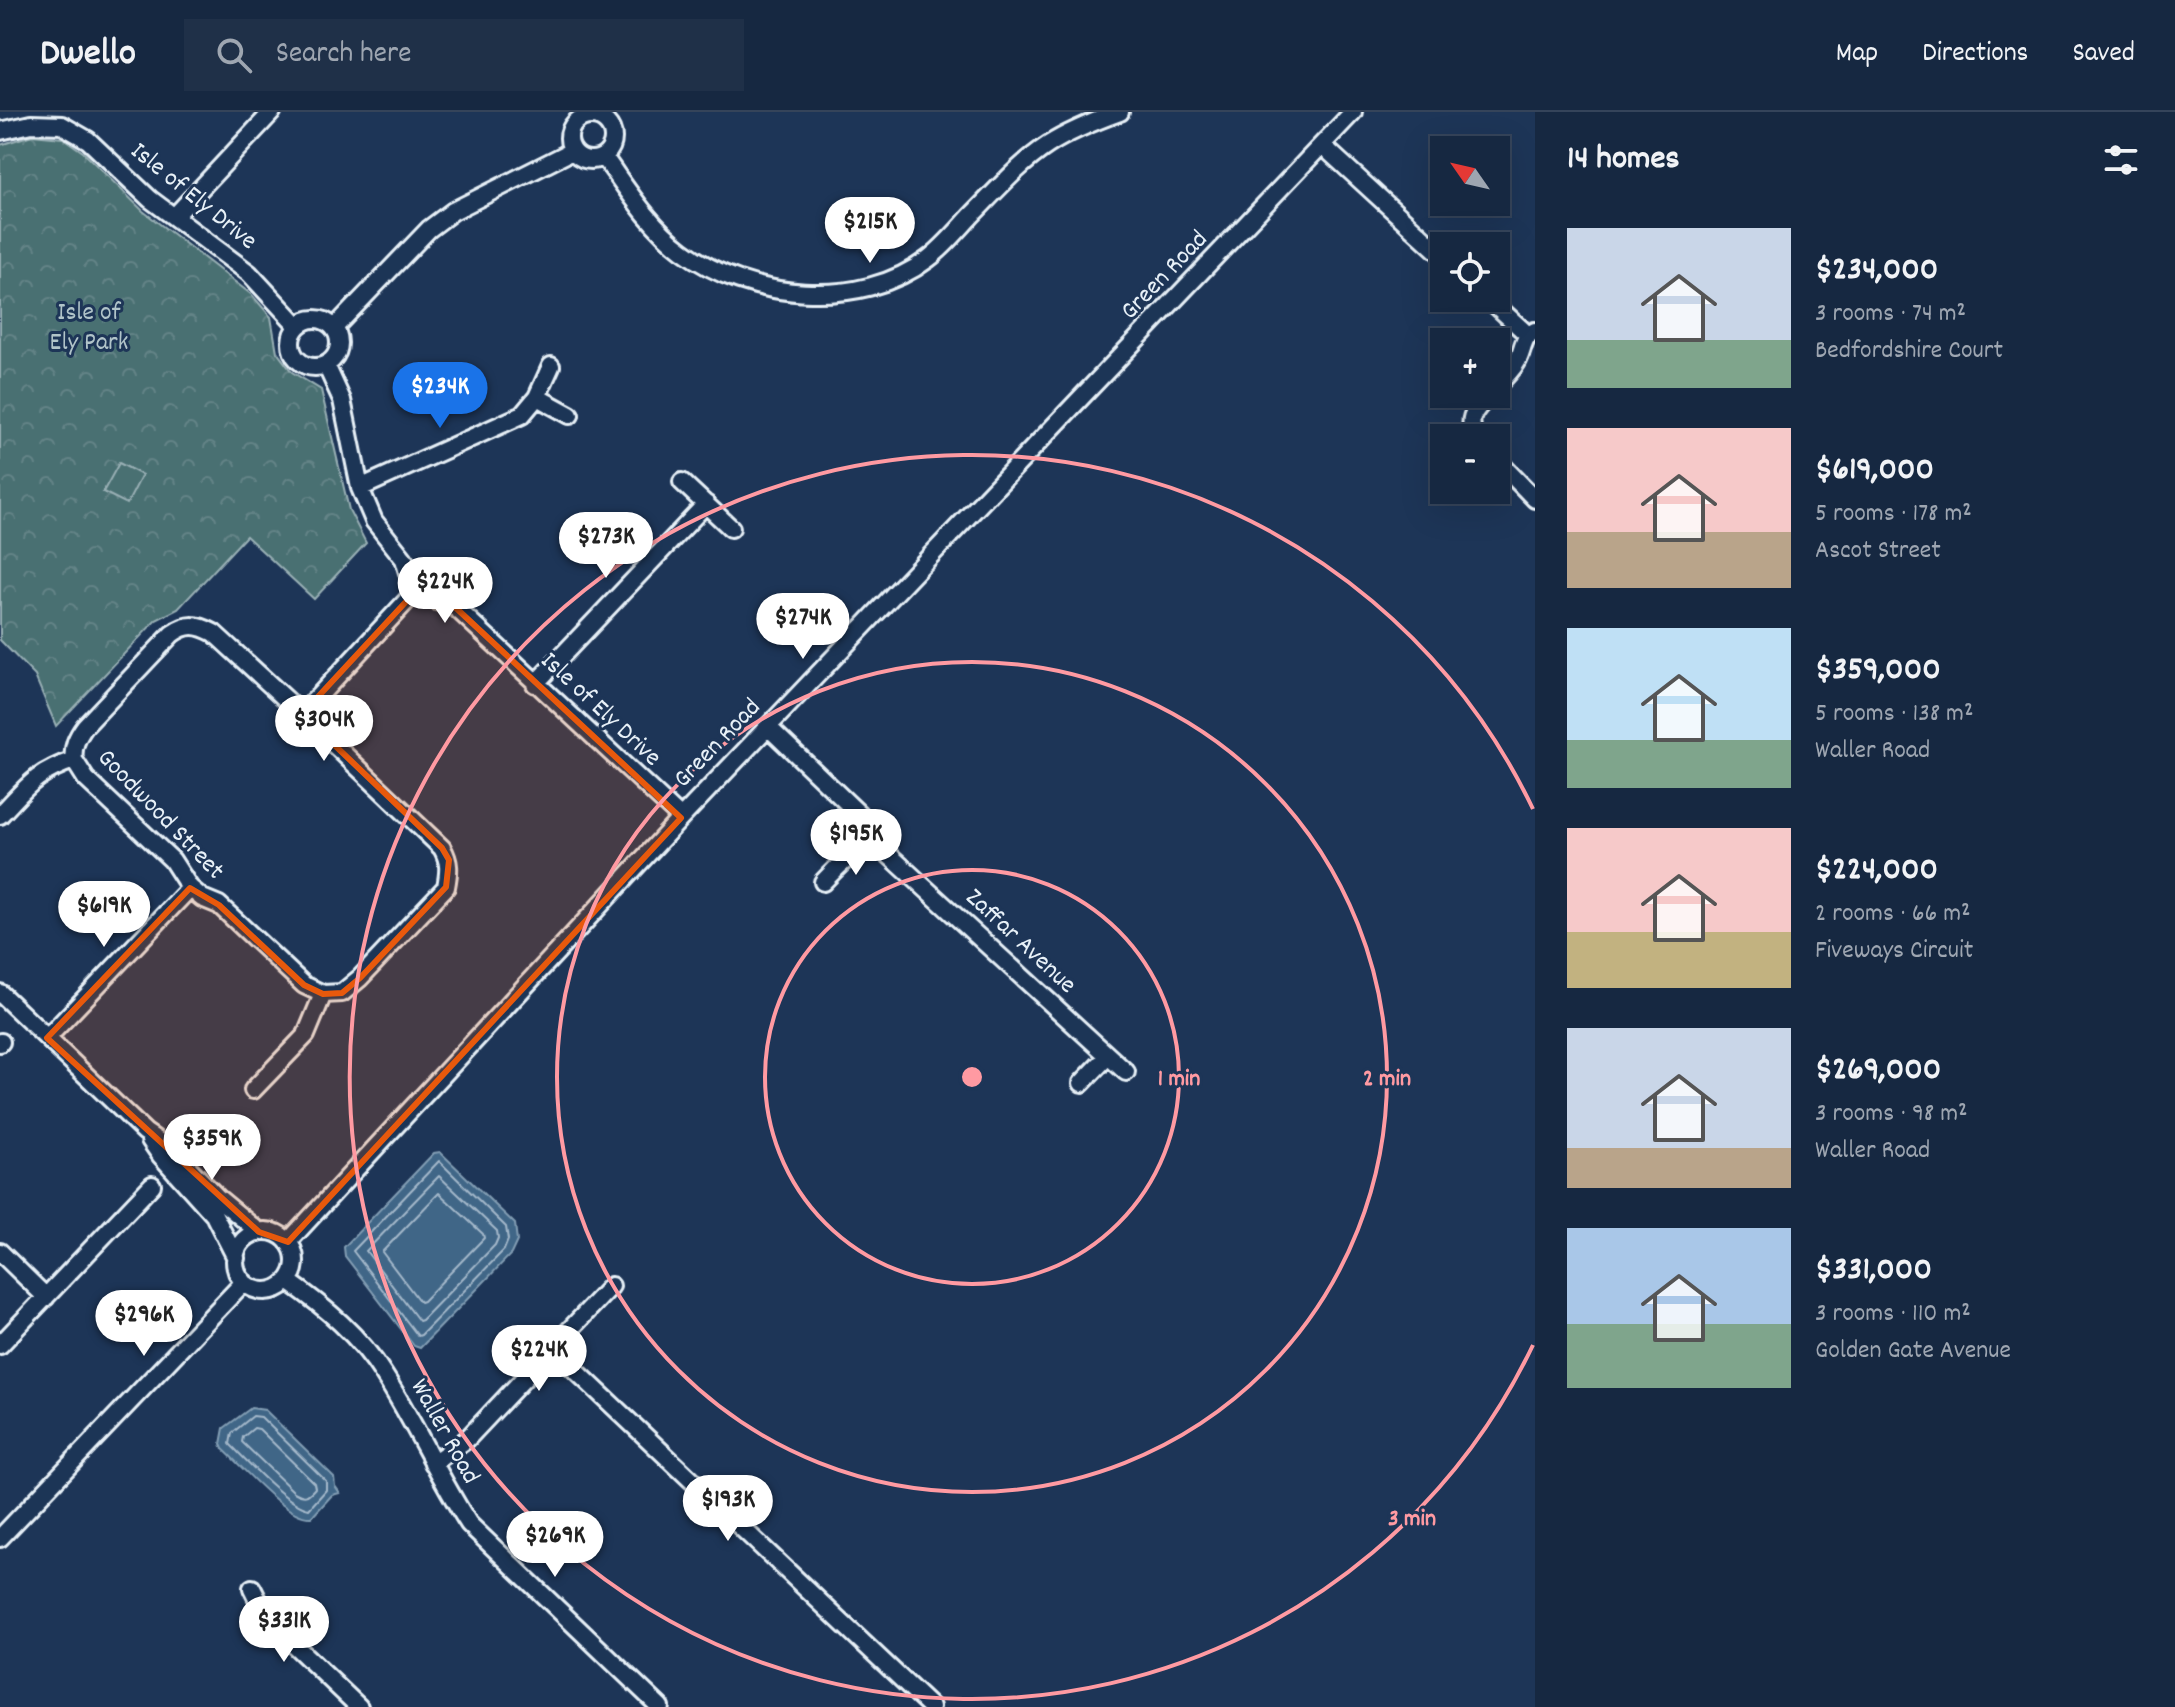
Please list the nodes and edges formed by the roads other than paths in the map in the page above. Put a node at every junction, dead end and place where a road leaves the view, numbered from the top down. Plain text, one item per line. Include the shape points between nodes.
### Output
1 (272, 112) edge
2 (1353, 112) edge
3 (1110, 114) edge
4 (612, 118) edge
5 (0, 131) edge
6 (1322, 145) junction
7 (572, 151) junction
8 (604, 157) junction
9 (174, 217) junction
10 (1430, 244) edge
11 (1506, 312) edge
12 (298, 326) junction
13 (334, 328) junction
14 (1532, 333) edge
15 (326, 365) junction
16 (551, 366) dead end
17 (1510, 371) edge
18 (537, 397) junction
19 (570, 415) dead end
20 (1510, 473) edge
21 (682, 482) dead end
22 (360, 488) junction
23 (1535, 499) edge
24 (706, 504) junction
25 (731, 528) dead end
26 (414, 593) junction
27 (535, 684) junction
28 (302, 714) junction
29 (768, 727) junction
30 (74, 760) junction
31 (0, 815) edge
32 (681, 818) junction
33 (872, 845) junction
34 (823, 882) dead end
35 (190, 888) junction
36 (0, 993) edge
37 (323, 994) junction
38 (47, 1038) junction
39 (1108, 1056) junction
40 (1126, 1072) dead end
41 (1082, 1083) dead end
42 (253, 1090) dead end
43 (145, 1132) junction
44 (152, 1185) dead end
45 (259, 1232) junction
46 (288, 1242) junction
47 (0, 1252) edge
48 (236, 1258) junction
49 (288, 1281) junction
50 (244, 1282) junction
51 (611, 1286) dead end
52 (46, 1297) junction
53 (0, 1345) edge
54 (553, 1349) junction
55 (433, 1463) junction
56 (0, 1538) edge
57 (252, 1588) dead end
58 (359, 1707) edge
59 (660, 1707) edge
60 (931, 1707) edge

1 - 9 street
2 - 6 street, Green Road
3 - 8 street via 1046,146 929,259 896,278 827,293 753,285 683,251 654,225
4 - 7 street via 577,120 568,135
4 - 8 street via 613,141
5 - 9 street, Isle of Ely Drive via 62,125 88,140
6 - 10 street
6 - 29 street, Green Road
7 - 8 street via 587,160
7 - 13 street via 453,211
9 - 12 street, Isle of Ely Drive via 249,273
11 - 14 street
12 - 13 street via 317,319
12 - 15 street via 291,342 296,359 311,367
13 - 15 street via 339,348
14 - 17 street
15 - 22 street via 342,400
16 - 18 street
18 - 19 street
18 - 22 street via 522,415
20 - 23 street
21 - 24 street
22 - 26 street via 374,521 404,559
24 - 25 street
24 - 27 street
26 - 27 street, Isle of Ely Drive via 456,608
26 - 28 street
27 - 32 street, Isle of Ely Drive
28 - 30 street via 214,633 182,627 85,726
28 - 37 street via 449,860 446,887 360,978 342,993
29 - 32 street, Green Road
29 - 33 street, Zaffar Avenue via 862,817
30 - 31 street via 39,775
30 - 35 street, Goodwood Street via 86,779 172,860
32 - 46 street, Green Road
33 - 34 street via 847,856
33 - 39 street, Zaffar Avenue
35 - 37 street, Goodwood Street via 219,905 304,985
35 - 38 street
36 - 38 street
37 - 42 street via 306,1035
38 - 43 street
39 - 40 street, Zaffar Avenue
39 - 41 street
43 - 45 street
43 - 48 street via 214,1215
44 - 52 street
45 - 46 street via 275,1233
45 - 48 street via 243,1241
46 - 49 street via 295,1257
47 - 52 street
48 - 50 street
49 - 50 street via 266,1291
49 - 55 street, Waller Road via 357,1339 384,1374
50 - 56 street
51 - 54 street
52 - 53 street
54 - 55 street via 466,1440
54 - 60 street
55 - 59 street, Waller Road via 469,1524
57 - 58 street via 268,1620

